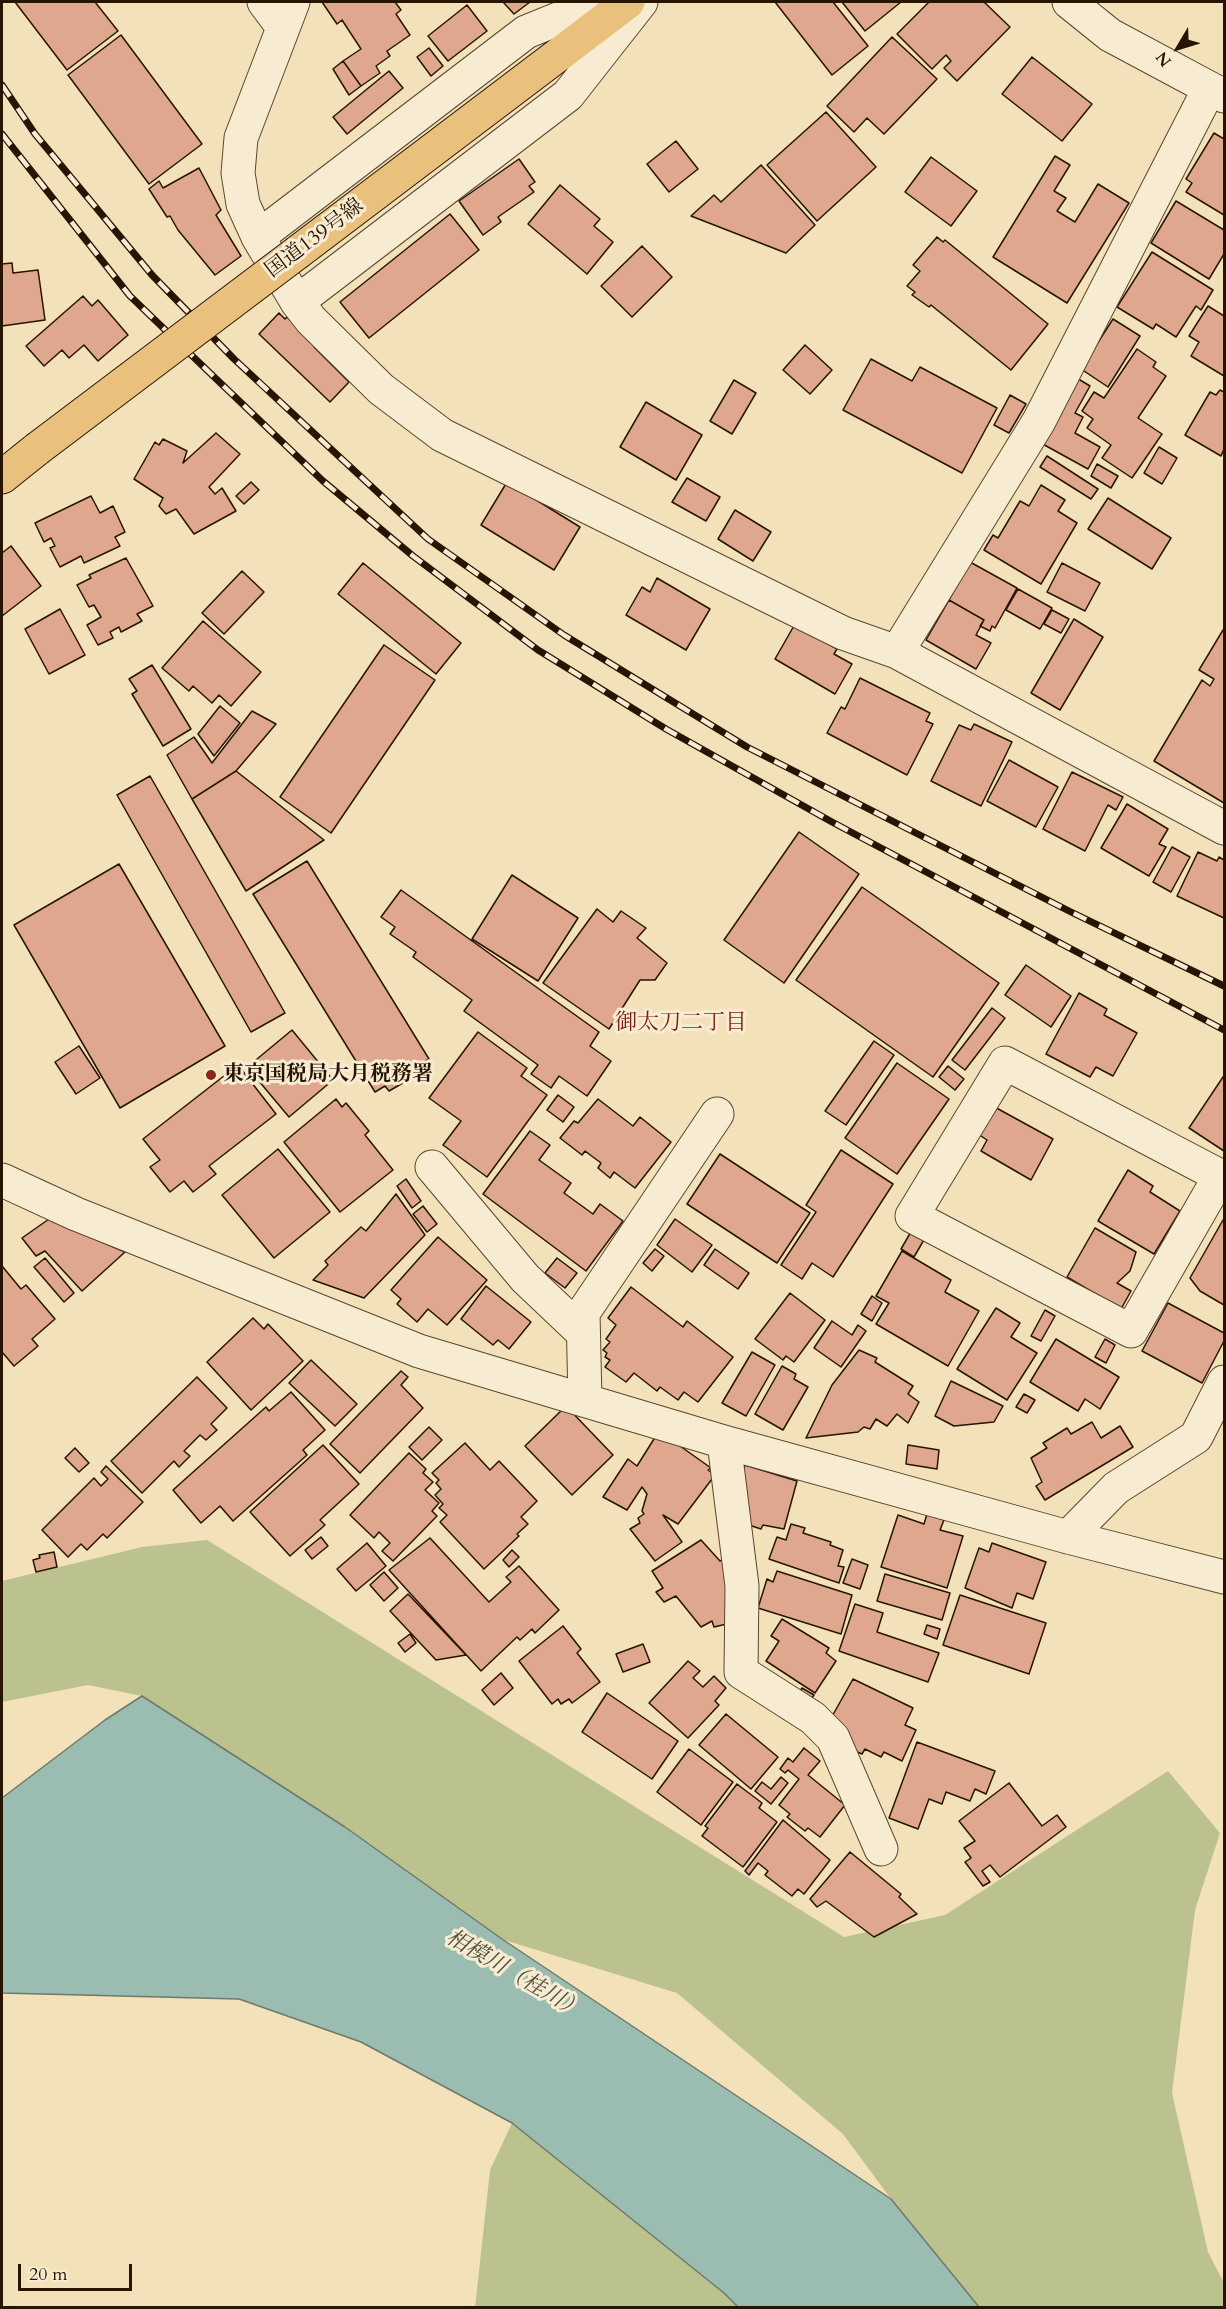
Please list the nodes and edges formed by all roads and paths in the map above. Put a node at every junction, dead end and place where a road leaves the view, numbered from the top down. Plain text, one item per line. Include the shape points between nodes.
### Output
1 (600, 2) edge
2 (628, 2) edge
3 (641, 2) edge
4 (1069, 2) edge
5 (280, 10) edge
6 (1217, 93) edge
7 (258, 237) junction
8 (297, 302) junction
9 (2, 477) edge
10 (897, 652) junction
11 (1224, 828) edge
12 (717, 1114) dead end
13 (432, 1167) dead end
14 (1222, 1177) edge
15 (2, 1180) edge
16 (583, 1333) junction
17 (1224, 1382) edge
18 (585, 1400) junction
19 (724, 1442) junction
20 (1068, 1537) junction
21 (1224, 1577) edge
22 (881, 1849) dead end

1 - 7 street via 526,32
2 - 9 highway, 国道139号線, bridge
3 - 8 street via 568,94
4 - 6 street via 1110,35
5 - 7 street via 241,138 238,173 243,204
6 - 10 street via 1039,421
7 - 8 street
8 - 10 street via 381,389 442,435 843,633
10 - 11 street
12 - 16 street via 583,1314
13 - 16 street via 525,1278
14 - 14 street via 1005,1063 912,1216 1131,1331
15 - 18 street via 76,1214 419,1351
16 - 18 street
17 - 20 street via 1196,1437 1116,1488
18 - 19 street
19 - 20 street
19 - 22 street via 742,1586 741,1672 813,1718 833,1738
20 - 21 street

